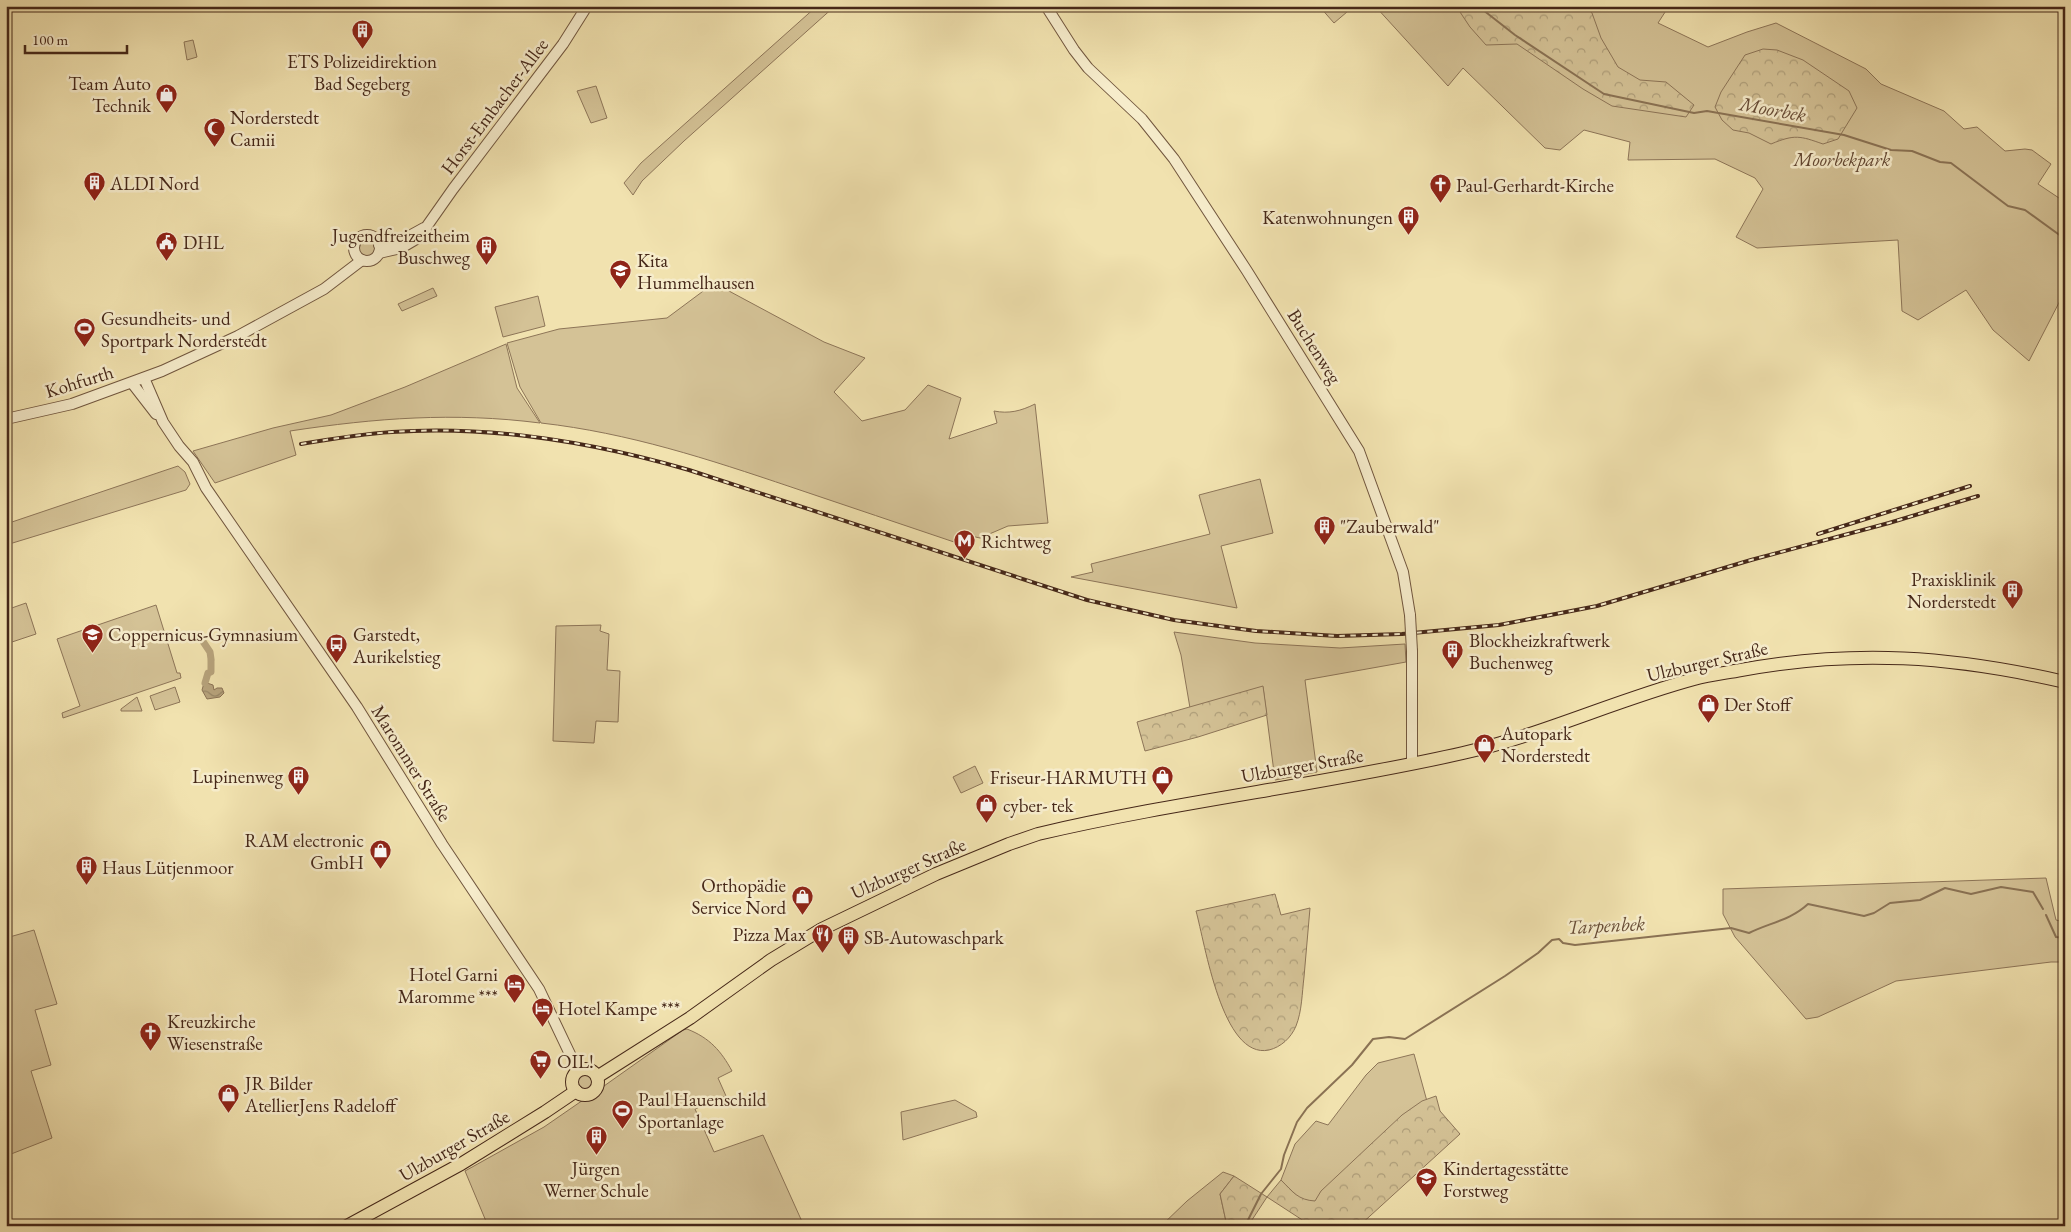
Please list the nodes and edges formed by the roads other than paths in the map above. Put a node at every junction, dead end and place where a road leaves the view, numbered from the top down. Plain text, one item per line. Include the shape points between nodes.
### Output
1 (587, 6) edge
2 (1046, 6) edge
3 (379, 249) junction
4 (359, 257) junction
5 (144, 378) junction
6 (132, 383) junction
7 (6, 419) edge
8 (163, 422) junction
9 (2065, 682) edge
10 (1412, 764) junction
11 (578, 1071) junction
12 (597, 1077) junction
13 (576, 1091) junction
14 (347, 1226) edge

1 - 3 street, Horst-Embacher-Allee via 563,44 484,145 423,235 401,248
2 - 10 street, Buchenweg, bridge via 1088,68 1142,119 1174,159 1359,451 1404,572 1412,651
3 - 4 street via 372,260
3 - 4 street, Kohfurth via 373,237 362,237 355,244
4 - 5 street, Kohfurth via 324,289 238,336
5 - 6 street, Kohfurth
5 - 8 street, Marommer Straße
6 - 7 street, Kohfurth via 72,404
6 - 8 street, Marommer Straße
8 - 11 street, Marommer Straße via 357,707 533,981
9 - 10 main road, Ulzburger Straße via 1943,660 1874,656 1794,661 1692,680 1513,740
10 - 12 main road, Ulzburger Straße via 1056,830 1009,844 936,874 822,930 771,960 690,1018
11 - 12 main road via 587,1069
11 - 13 main road via 572,1080
12 - 13 main road, Ulzburger Straße via 593,1092
13 - 14 main road, Ulzburger Straße via 461,1164

